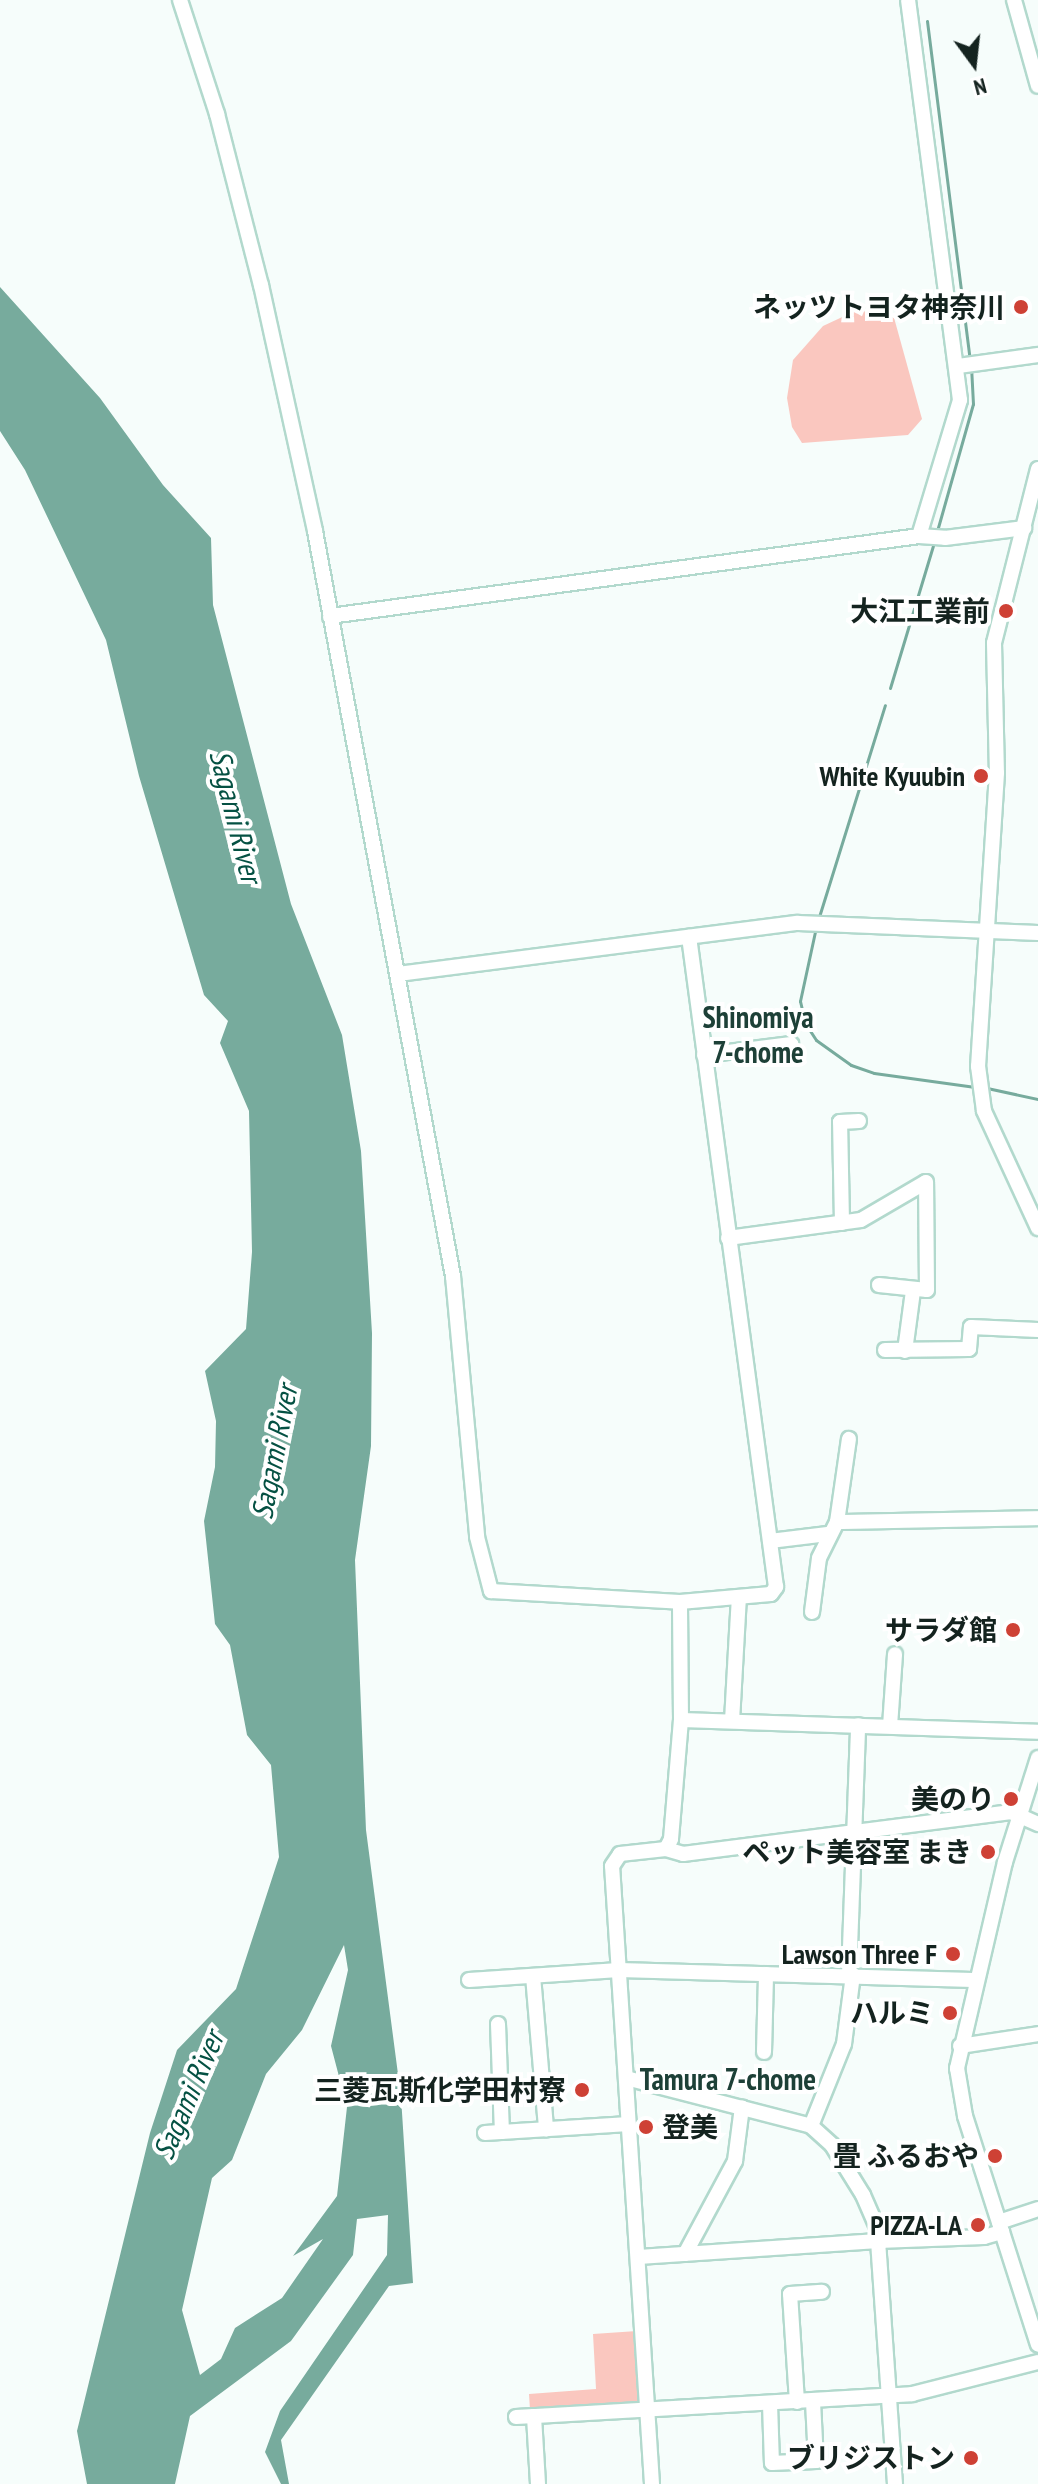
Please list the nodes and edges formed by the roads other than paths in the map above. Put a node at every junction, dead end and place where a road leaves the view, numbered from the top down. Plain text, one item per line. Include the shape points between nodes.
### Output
1 (180, 0) edge
2 (908, 0) edge
3 (1014, 0) edge
4 (1033, 48) edge
5 (1038, 86) edge
6 (1038, 355) edge
7 (958, 366) junction
8 (1038, 469) edge
9 (1024, 528) junction
10 (932, 537) junction
11 (330, 616) junction
12 (985, 930) junction
13 (1038, 933) edge
14 (689, 937) junction
15 (398, 974) junction
16 (791, 1044) dead end
17 (704, 1055) junction
18 (859, 1121) dead end
19 (842, 1223) junction
20 (1038, 1228) edge
21 (728, 1238) junction
22 (879, 1285) dead end
23 (913, 1291) junction
24 (1038, 1330) edge
25 (885, 1350) dead end
26 (905, 1351) junction
27 (849, 1439) dead end
28 (1038, 1518) edge
29 (832, 1528) junction
30 (770, 1541) junction
31 (739, 1597) junction
32 (680, 1602) junction
33 (812, 1612) dead end
34 (895, 1654) dead end
35 (681, 1720) junction
36 (732, 1721) junction
37 (858, 1725) junction
38 (890, 1726) junction
39 (1038, 1732) edge
40 (1038, 1758) edge
41 (1019, 1815) junction
42 (1038, 1824) edge
43 (853, 1832) junction
44 (666, 1849) junction
45 (619, 1970) junction
46 (766, 1974) junction
47 (851, 1975) junction
48 (533, 1976) junction
49 (469, 1980) dead end
50 (976, 1980) junction
51 (498, 2024) dead end
52 (1038, 2034) edge
53 (960, 2046) junction
54 (764, 2052) dead end
55 (626, 2078) junction
56 (742, 2107) junction
57 (629, 2124) junction
58 (811, 2126) junction
59 (546, 2129) junction
60 (502, 2132) junction
61 (485, 2133) dead end
62 (1038, 2209) edge
63 (1000, 2227) junction
64 (880, 2241) junction
65 (685, 2254) junction
66 (638, 2257) junction
67 (822, 2292) dead end
68 (1038, 2345) edge
69 (1038, 2362) edge
70 (890, 2395) junction
71 (797, 2402) junction
72 (813, 2402) junction
73 (770, 2404) junction
74 (648, 2410) junction
75 (534, 2416) junction
76 (516, 2417) dead end
77 (538, 2484) edge
78 (652, 2484) edge
79 (895, 2484) edge

1 - 11 street via 217,114 261,285
2 - 7 street
3 - 4 street
4 - 5 street
6 - 7 street
7 - 10 street via 960,400
8 - 9 street
9 - 10 street
9 - 12 street via 994,643 997,761
10 - 11 street
11 - 15 street
12 - 13 street
12 - 14 street via 808,922
12 - 20 street via 979,1088 997,1144
14 - 15 street
14 - 17 street
15 - 32 street via 453,1276 486,1584 501,1593
16 - 17 street
17 - 21 street
18 - 19 street via 840,1122
19 - 21 street
19 - 23 street via 861,1220 926,1182 927,1290
21 - 30 street
22 - 23 street
23 - 26 street
24 - 26 street via 971,1327 969,1349
25 - 26 street
27 - 29 street
28 - 29 street
29 - 30 street
29 - 33 street via 819,1558
30 - 31 street via 776,1587 771,1594
31 - 32 street
31 - 36 street
32 - 35 street
34 - 38 street
35 - 36 street
35 - 44 street
36 - 37 street
37 - 38 street
37 - 43 street
38 - 39 street
40 - 41 street
41 - 42 street
41 - 43 street
41 - 50 street
43 - 44 street via 683,1854
43 - 47 street
44 - 45 street via 614,1858
45 - 46 street
45 - 48 street
45 - 55 street
46 - 47 street
46 - 54 street
47 - 50 street
47 - 58 street via 844,2044
48 - 49 street
48 - 59 street
50 - 53 street
51 - 60 street
52 - 53 street
53 - 63 street via 957,2068 965,2116
55 - 56 street
55 - 57 street
56 - 58 street
56 - 65 street via 735,2161
57 - 59 street
57 - 66 street
58 - 64 street via 832,2145 863,2195
59 - 60 street
60 - 61 street
62 - 63 street
63 - 64 street via 984,2237
63 - 68 street
64 - 65 street
64 - 70 street
65 - 66 street
66 - 74 street
67 - 71 street via 790,2294
69 - 70 street
70 - 72 street
70 - 79 street
71 - 72 street
71 - 73 street
72 - 73 street via 816,2461 772,2463
73 - 74 street
74 - 75 street
74 - 78 street
75 - 76 street
75 - 77 street

